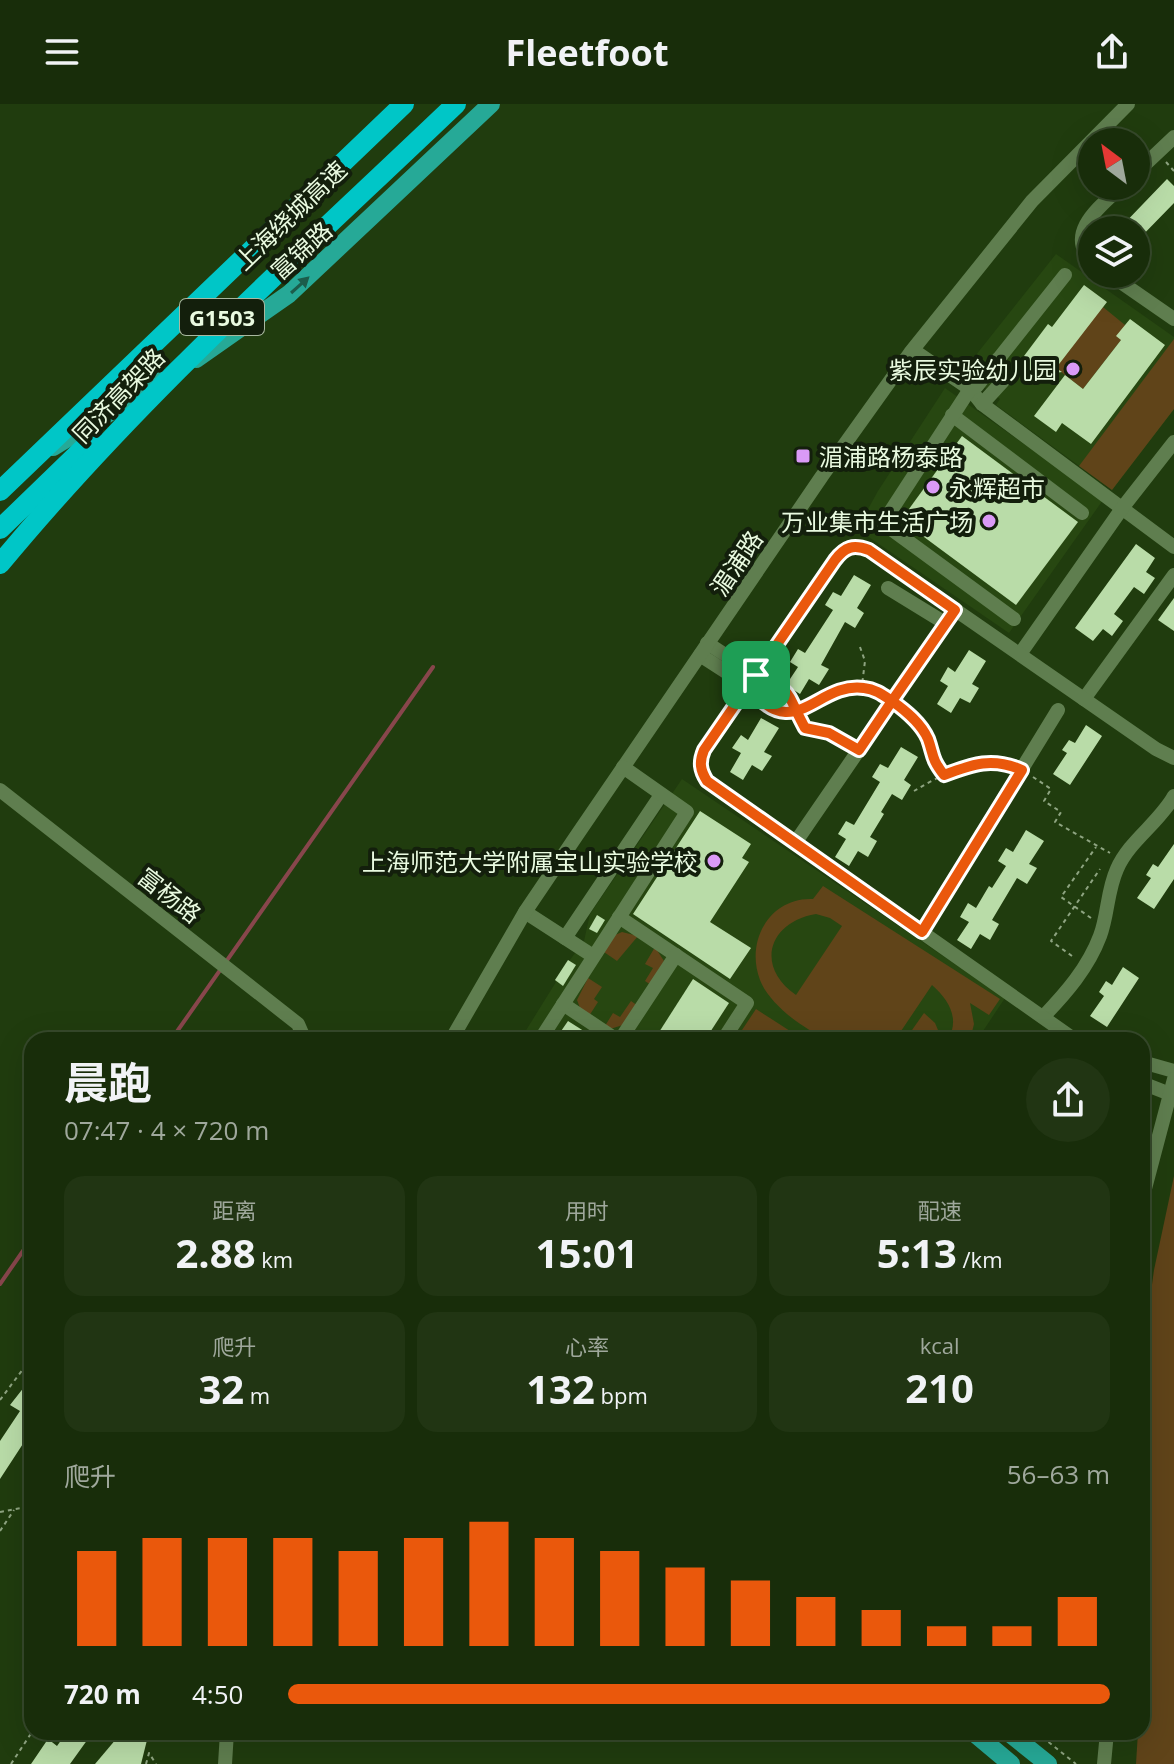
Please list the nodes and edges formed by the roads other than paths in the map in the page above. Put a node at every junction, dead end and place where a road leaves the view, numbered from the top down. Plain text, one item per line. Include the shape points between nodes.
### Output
1 (392, 104) edge
2 (404, 104) edge
3 (444, 104) edge
4 (456, 104) edge
5 (491, 104) edge
6 (1128, 104) edge
7 (1174, 137) edge
8 (1150, 160) edge
9 (1108, 200) edge
10 (1091, 216) edge
11 (1065, 275) dead end
12 (1129, 288) edge
13 (1174, 319) edge
14 (913, 350) junction
15 (998, 359) junction
16 (970, 389) junction
17 (982, 404) junction
18 (952, 415) junction
19 (1174, 442) edge
20 (0, 478) edge
21 (0, 491) edge
22 (1123, 507) junction
23 (1082, 513) dead end
24 (0, 529) edge
25 (1174, 547) edge
26 (0, 564) edge
27 (1174, 575) edge
28 (888, 588) dead end
29 (955, 610) junction
30 (1014, 619) dead end
31 (945, 623) junction
32 (704, 649) junction
33 (1020, 654) junction
34 (753, 679) junction
35 (1084, 699) junction
36 (1058, 710) dead end
37 (1174, 758) edge
38 (623, 767) junction
39 (0, 790) edge
40 (661, 795) junction
41 (1174, 796) edge
42 (795, 843) junction
43 (525, 912) junction
44 (619, 917) junction
45 (922, 932) junction
46 (565, 938) junction
47 (676, 955) junction
48 (593, 956) junction
49 (563, 1004) junction
50 (1043, 1017) junction
51 (302, 1032) edge
52 (456, 1032) edge
53 (545, 1032) edge
54 (606, 1032) edge
55 (623, 1032) edge
56 (728, 1032) edge
57 (1064, 1032) edge
58 (1150, 1064) edge
59 (1174, 1071) edge
60 (1174, 1079) edge
61 (1150, 1086) edge
62 (1170, 1094) junction
63 (1150, 1170) edge
64 (226, 1740) edge
65 (982, 1740) edge
66 (1018, 1740) edge
67 (1106, 1740) edge
68 (225, 1764) edge
69 (1011, 1764) edge
70 (1048, 1764) edge
71 (1104, 1764) edge

1 - 20 highway, 同济高架路
2 - 21 highway, 上海绕城高速 / G1503
3 - 24 highway, 上海绕城高速 / G1503
4 - 26 highway, 同济高架路 via 193,354 50,503
20 -> 5 main road, 富锦路 via 218,346 289,294
6 - 14 street, 湄浦路 via 1032,201
7 - 8 street
9 - 10 street
11 - 15 street
12 - 13 street
14 - 16 street
14 - 32 street, 湄浦路
15 - 16 street
15 - 17 street via 1003,381
16 - 17 street
16 - 18 street
17 - 22 street
18 - 23 street
18 - 30 street via 883,523
19 - 22 street
22 - 25 street
22 - 33 street
27 - 35 street
28 - 31 street
29 - 31 street
29 - 33 street
29 - 34 street via 869,550 847,548
31 - 42 street
32 - 34 street
32 - 38 street, 湄浦路
33 - 35 street
34 - 42 street via 704,750 701,772
35 - 37 street
36 - 45 street
38 - 40 street
38 - 43 street, 湄浦路
39 - 51 street, 富杨路 via 235,973
40 - 44 street via 687,812
40 - 46 street
41 - 50 street via 1165,813 1117,857 1103,925 1086,965
42 - 45 street
43 - 46 street
43 - 52 street, 湄浦路
44 - 47 street
44 - 48 street
45 - 50 street
46 - 48 street
47 - 55 street
47 - 56 street via 747,1003
48 - 49 street
49 - 53 street
49 - 54 street
50 - 57 street
58 - 59 street
60 - 62 street
61 - 62 street
62 - 63 street
64 - 68 street
65 - 69 main road
66 - 70 main road
67 - 71 street

